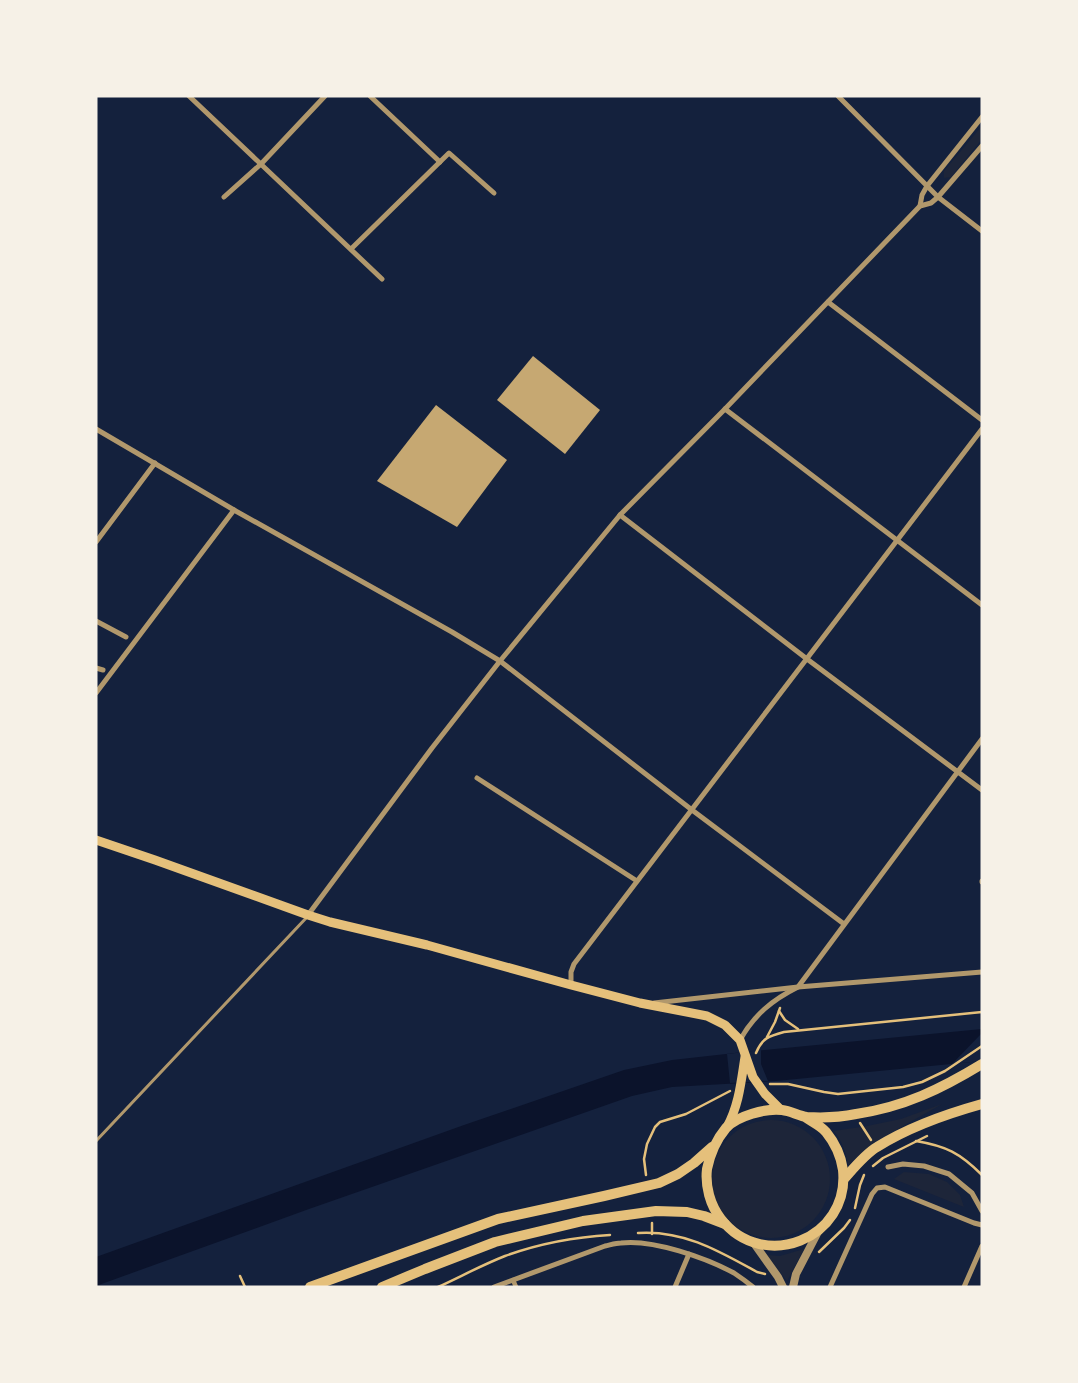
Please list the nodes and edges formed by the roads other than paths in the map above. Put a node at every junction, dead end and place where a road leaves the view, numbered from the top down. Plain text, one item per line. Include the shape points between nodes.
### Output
1 (189, 96) edge
2 (326, 96) edge
3 (370, 96) edge
4 (838, 96) edge
5 (982, 117) edge
6 (982, 146) edge
7 (440, 162) junction
8 (261, 164) junction
9 (927, 186) junction
10 (494, 193) dead end
11 (224, 197) dead end
12 (938, 198) junction
13 (920, 206) junction
14 (982, 231) edge
15 (351, 249) junction
16 (382, 279) dead end
17 (828, 302) junction
18 (724, 409) junction
19 (982, 420) edge
20 (96, 429) edge
21 (982, 429) edge
22 (155, 463) junction
23 (234, 510) junction
24 (620, 515) junction
25 (897, 541) junction
26 (96, 542) edge
27 (982, 605) edge
28 (96, 621) edge
29 (126, 637) dead end
30 (807, 659) junction
31 (500, 661) junction
32 (96, 668) edge
33 (103, 670) dead end
34 (96, 693) edge
35 (982, 739) edge
36 (957, 772) junction
37 (477, 778) dead end
38 (982, 790) edge
39 (692, 810) junction
40 (96, 840) edge
41 (637, 881) junction
42 (308, 915) junction
43 (844, 924) junction
44 (982, 972) edge
45 (571, 985) junction
46 (798, 988) junction
47 (647, 1004) junction
48 (740, 1040) junction
49 (744, 1054) junction
50 (982, 1064) edge
51 (982, 1104) edge
52 (780, 1109) junction
53 (805, 1117) junction
54 (727, 1127) junction
55 (96, 1141) edge
56 (715, 1145) junction
57 (888, 1167) dead end
58 (844, 1179) junction
59 (982, 1211) edge
60 (726, 1224) junction
61 (982, 1225) edge
62 (820, 1230) junction
63 (753, 1242) junction
64 (982, 1246) edge
65 (689, 1254) junction
66 (513, 1280) junction
67 (310, 1287) edge
68 (382, 1287) edge
69 (494, 1287) edge
70 (516, 1287) edge
71 (675, 1287) edge
72 (753, 1287) edge
73 (783, 1287) edge
74 (793, 1287) edge
75 (830, 1287) edge
76 (964, 1287) edge

1 - 8 street
2 - 8 street
3 - 7 street
4 - 9 street
5 - 9 street
6 - 12 street
7 - 10 street via 449,153
7 - 15 street
8 - 11 street
8 - 15 street
9 - 12 street
9 - 13 street
12 - 13 street
12 - 14 street
13 - 17 street
15 - 16 street
17 - 18 street
17 - 19 street
18 - 24 street
18 - 25 street
20 - 22 street
21 - 25 street
22 - 23 street
22 - 26 street
23 - 31 street
23 - 34 street
24 - 30 street
24 - 31 street
25 - 27 street
25 - 30 street
28 - 29 street
30 - 36 street
30 - 39 street
31 - 39 street
31 - 42 street
32 - 33 street
35 - 36 street
36 - 38 street
36 - 43 street
37 - 41 street
39 - 41 street
39 - 43 street
40 - 42 main road
41 - 45 street via 574,964
42 - 45 main road
42 - 55 lane
43 - 46 street
44 - 46 street
45 - 47 main road
46 - 47 street
46 - 48 street via 762,1010
47 - 48 main road via 707,1016 725,1025
48 - 49 main road
49 - 52 main road via 756,1082
49 - 54 main road via 736,1108
50 - 53 highway via 909,1102 855,1114
51 - 58 highway via 915,1128 876,1147
52 - 53 highway
52 - 54 highway via 761,1111
53 - 58 highway via 826,1132 836,1146
54 - 56 highway
56 - 60 highway via 709,1158 707,1186 710,1200
56 - 67 highway via 678,1174 659,1183 498,1219
57 - 59 street via 903,1164 924,1166 949,1174 972,1194
58 - 62 highway via 840,1200
60 - 63 highway
60 - 68 highway via 686,1212 656,1211 583,1220 495,1242
61 - 75 street via 885,1187 878,1188 872,1194
62 - 63 highway via 808,1238 781,1246
62 - 74 street via 796,1274
63 - 73 street
64 - 76 street
65 - 66 street via 622,1242
65 - 71 street
65 - 72 street via 735,1274
66 - 69 street
66 - 70 street

